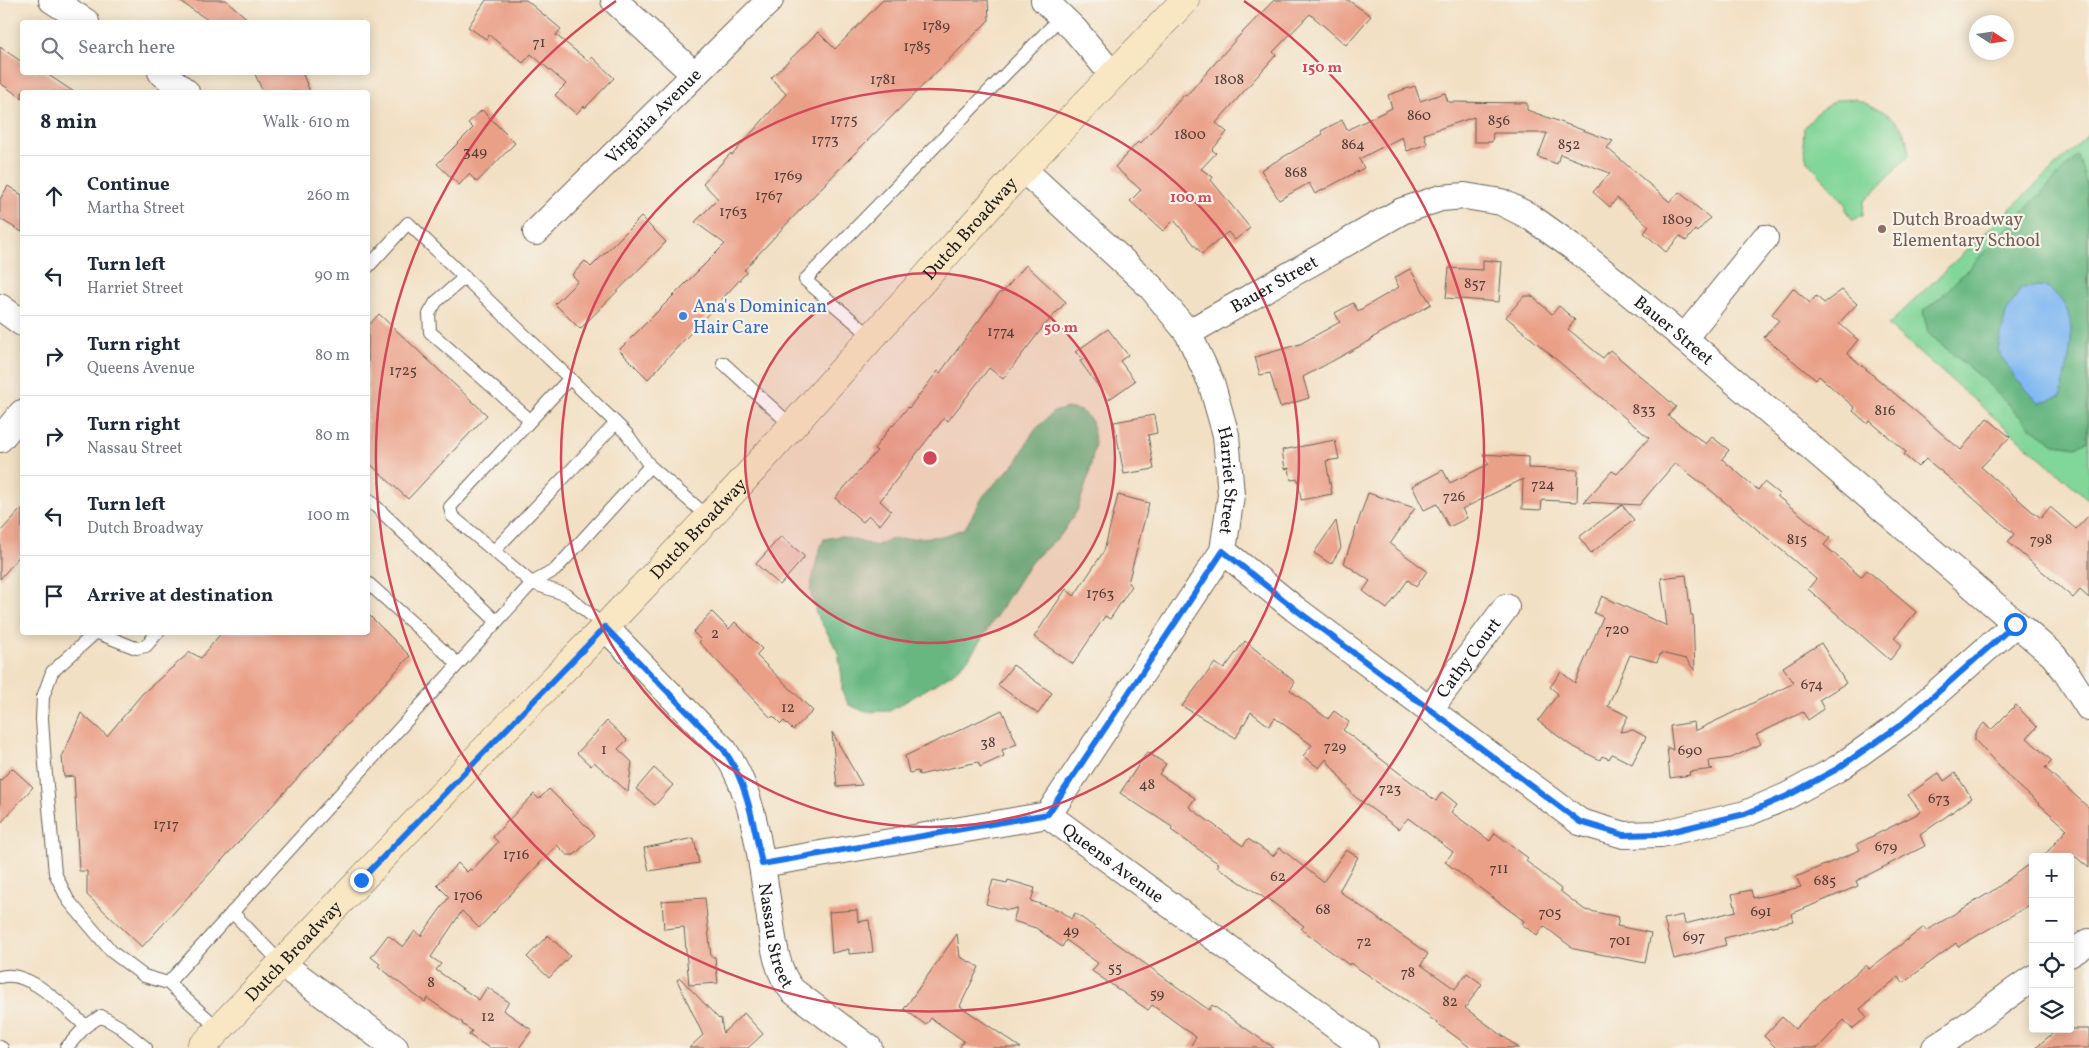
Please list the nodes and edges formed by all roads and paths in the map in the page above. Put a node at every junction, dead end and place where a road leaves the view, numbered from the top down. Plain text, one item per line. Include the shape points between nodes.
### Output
1 (52, 0) edge
2 (614, 0) edge
3 (770, 0) edge
4 (1184, 0) edge
5 (1053, 8) edge
6 (83, 20) edge
7 (1112, 74) junction
8 (165, 75) edge
9 (695, 75) junction
10 (184, 90) edge
11 (1023, 169) junction
12 (536, 232) dead end
13 (1765, 238) dead end
14 (370, 265) edge
15 (465, 277) junction
16 (0, 307) edge
17 (20, 322) edge
18 (1188, 333) junction
19 (872, 337) junction
20 (1684, 338) junction
21 (723, 363) dead end
22 (570, 378) junction
23 (20, 415) edge
24 (530, 420) junction
25 (616, 423) junction
26 (792, 426) junction
27 (0, 439) edge
28 (650, 466) junction
29 (370, 501) edge
30 (708, 517) junction
31 (494, 551) junction
32 (1223, 551) junction
33 (532, 583) junction
34 (370, 585) edge
35 (1506, 607) dead end
36 (497, 622) junction
37 (2015, 624) junction
38 (605, 627) junction
39 (93, 635) edge
40 (100, 635) edge
41 (155, 635) edge
42 (458, 664) junction
43 (2089, 708) edge
44 (1430, 709) junction
45 (1048, 814) junction
46 (762, 864) junction
47 (232, 912) junction
48 (2089, 942) edge
49 (2074, 951) edge
50 (282, 964) junction
51 (0, 977) edge
52 (2029, 981) edge
53 (168, 983) junction
54 (86, 1026) junction
55 (210, 1039) edge
56 (1967, 1039) edge
57 (66, 1048) edge
58 (146, 1048) edge
59 (395, 1048) edge
60 (869, 1048) edge
61 (1365, 1048) edge
62 (1934, 1048) edge

1 - 6 street
2 - 9 street
3 - 9 street, Virginia Avenue
4 - 7 main road, Dutch Broadway
5 - 7 street
5 - 19 lane via 805,280
7 - 11 main road, Dutch Broadway
8 - 10 street
9 - 12 street, Virginia Avenue
11 - 18 street, Harriet Street via 1150,287
11 - 19 main road, Dutch Broadway
13 - 20 street
14 - 15 lane via 408,223
15 - 22 lane
15 - 24 lane via 436,302 429,314 430,332
16 - 17 street
18 - 20 street, Bauer Street via 1402,212 1441,198 1465,196 1501,202 1529,216 1577,250
18 - 32 street, Harriet Street via 1211,382 1226,435 1231,495
19 - 26 main road, Dutch Broadway
20 - 37 street, Bauer Street
21 - 26 lane
22 - 24 lane
22 - 25 lane
23 - 27 street
24 - 31 lane via 450,507 452,516
25 - 28 lane
25 - 31 lane
26 - 30 main road, Dutch Broadway
28 - 30 lane
28 - 33 lane via 555,570
29 - 36 lane
30 - 38 main road, Dutch Broadway
31 - 33 lane
32 - 44 street
32 - 45 street, Harriet Street
33 - 36 lane
33 - 38 lane via 567,595
34 - 42 lane
35 - 44 street, Cathy Court
36 - 42 lane
37 - 43 street, Bauer Street via 2053,655
37 - 44 street via 1902,724 1837,769 1745,814 1661,834 1624,835 1580,822
38 - 46 street, Nassau Street via 724,750 736,767 750,805
38 - 50 main road, Dutch Broadway
39 - 53 lane via 52,672 43,697 55,873 68,900 112,952 144,976
40 - 41 lane via 136,648 146,646
42 - 47 lane
45 - 46 street, Queens Avenue
45 - 61 street, Queens Avenue
46 - 60 street, Nassau Street via 776,952 787,984
47 - 50 lane
47 - 53 lane
48 - 49 street
50 - 55 main road, Dutch Broadway
50 - 59 street
51 - 54 lane via 7,974 30,980
52 - 56 street via 2005,996
53 - 55 lane
54 - 57 lane
54 - 58 lane via 101,1016 108,1018
56 - 62 street

